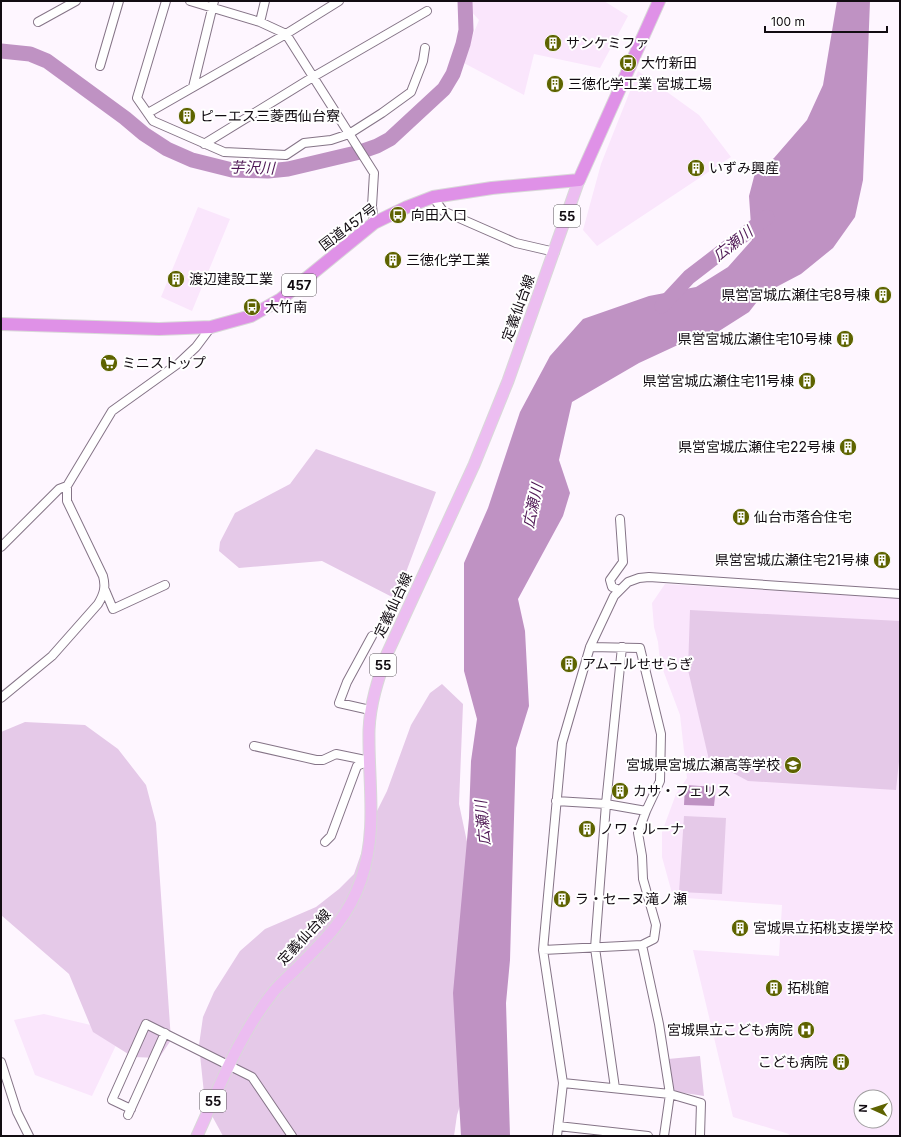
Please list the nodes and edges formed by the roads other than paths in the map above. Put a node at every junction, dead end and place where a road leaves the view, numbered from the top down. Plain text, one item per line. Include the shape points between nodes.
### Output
1 (76, 1) edge
2 (119, 1) edge
3 (166, 1) edge
4 (190, 1) edge
5 (265, 1) edge
6 (339, 1) edge
7 (659, 1) edge
8 (213, 5) edge
9 (427, 11) dead end
10 (38, 22) dead end
11 (260, 22) junction
12 (286, 34) junction
13 (425, 48) dead end
14 (100, 66) dead end
15 (313, 78) junction
16 (193, 87) junction
17 (148, 113) junction
18 (350, 136) junction
19 (204, 144) junction
20 (579, 180) junction
21 (433, 197) junction
22 (374, 223) junction
23 (555, 252) junction
24 (1, 324) edge
25 (211, 328) junction
26 (66, 486) junction
27 (620, 519) dead end
28 (1, 546) edge
29 (165, 585) dead end
30 (105, 590) junction
31 (619, 590) junction
32 (900, 594) edge
33 (372, 636) dead end
34 (590, 647) junction
35 (622, 647) junction
36 (1, 698) edge
37 (370, 710) junction
38 (254, 746) dead end
39 (370, 761) junction
40 (556, 801) junction
41 (606, 804) junction
42 (646, 811) junction
43 (325, 842) dead end
44 (642, 945) junction
45 (595, 948) junction
46 (543, 950) junction
47 (165, 1033) junction
48 (1, 1062) edge
49 (228, 1065) junction
50 (563, 1083) junction
51 (615, 1088) junction
52 (670, 1094) junction
53 (558, 1126) junction
54 (29, 1136) edge
55 (196, 1136) edge
56 (292, 1136) edge
57 (557, 1136) edge
58 (648, 1136) edge
59 (664, 1136) edge
60 (700, 1136) edge

1 - 10 street
2 - 14 street
3 - 17 street via 137,98
4 - 8 street
5 - 11 street
6 - 12 street
7 - 20 highway
8 - 11 street
8 - 16 street
9 - 15 street
11 - 12 street
12 - 15 street
12 - 16 street
13 - 18 street via 424,60 411,92
15 - 18 street
15 - 19 street
16 - 17 street
17 - 19 street via 153,121
18 - 19 street via 304,143 286,155 224,152
18 - 22 street via 374,173
20 - 21 highway, 国道457号 / 457 via 492,188
20 - 23 main road, 定義仙台線 / 55
21 - 22 highway, 国道457号 / 457
21 - 23 street via 443,211 516,243
22 - 25 highway, 国道457号 / 457 via 281,299 251,316
23 - 37 main road, 定義仙台線 / 55 via 474,465 387,654
24 - 25 highway, 国道457号 / 457
25 - 26 street via 179,363 112,411
26 - 28 street via 59,489
26 - 30 street via 67,501 104,576
27 - 31 street via 623,562 610,580 612,587
29 - 30 street via 113,609
30 - 36 street via 98,604 52,656
31 - 32 street via 639,578 649,577
31 - 34 street
33 - 37 street via 347,682 339,703
34 - 35 street
34 - 40 street via 562,743
35 - 41 street
35 - 42 street via 640,648 661,734 660,781
37 - 39 main road, 定義仙台線 / 55
38 - 39 street via 311,759 323,760 336,754
39 - 43 street via 357,766 331,836
39 - 49 main road, 定義仙台線 / 55 via 372,834 363,875 348,911 326,939 272,994 254,1019
40 - 41 street
40 - 46 street
41 - 42 street
41 - 45 street
42 - 44 street via 638,833 643,879 656,924 654,939
44 - 45 street
44 - 52 street
45 - 46 street
45 - 51 street
46 - 50 street
47 - 47 street via 146,1024 112,1100 130,1112
47 - 49 street
48 - 54 street via 17,1112
49 - 55 main road, 定義仙台線 / 55
49 - 56 street via 252,1077
50 - 51 street
50 - 53 street
51 - 52 street
52 - 59 street
52 - 60 street via 701,1103
53 - 57 street
53 - 58 street

